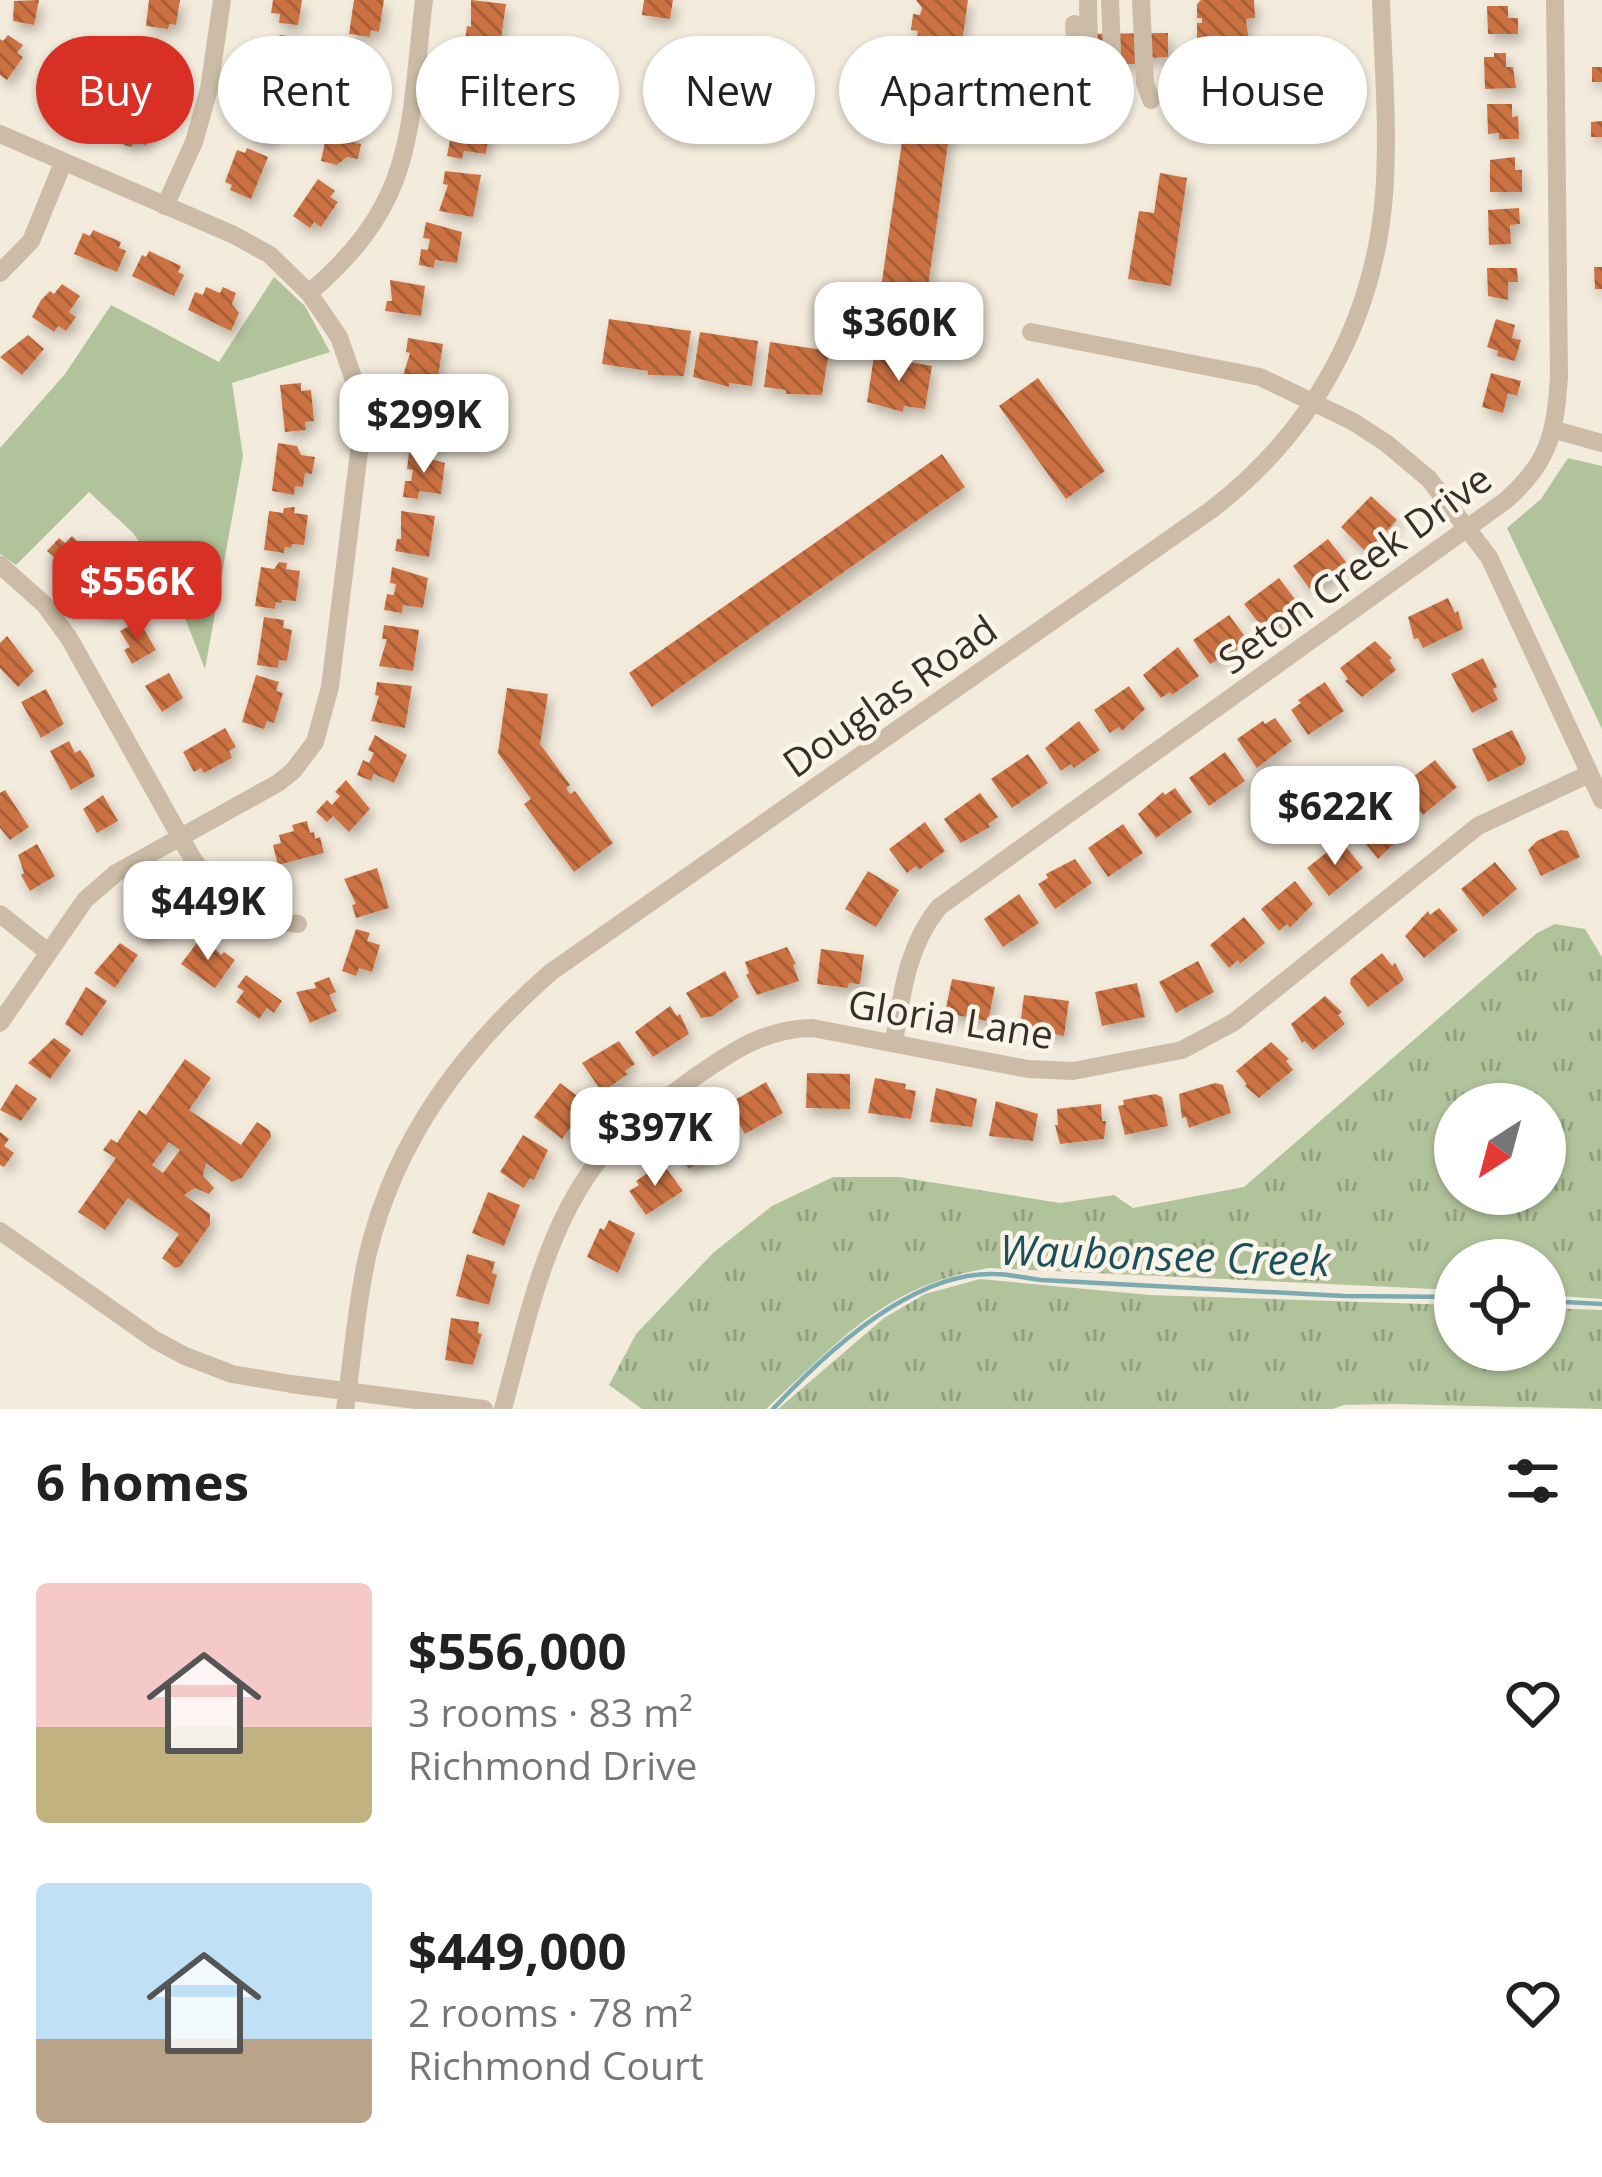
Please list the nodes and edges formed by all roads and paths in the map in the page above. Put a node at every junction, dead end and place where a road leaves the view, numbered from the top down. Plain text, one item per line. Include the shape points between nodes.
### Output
1 (222, 0) edge
2 (424, 0) edge
3 (1088, 0) edge
4 (1099, 0) edge
5 (1110, 0) edge
6 (1381, 0) edge
7 (1555, 0) edge
8 (1147, 2) edge
9 (1074, 24) dead end
10 (1077, 36) edge
11 (1091, 36) edge
12 (1098, 36) edge
13 (1105, 36) edge
14 (1151, 100) dead end
15 (0, 134) edge
16 (63, 163) junction
17 (164, 206) junction
18 (0, 273) edge
19 (309, 292) junction
20 (1030, 332) dead end
21 (1314, 402) junction
22 (1555, 430) junction
23 (1602, 443) edge
24 (1468, 526) junction
25 (0, 565) edge
26 (1589, 774) junction
27 (1602, 800) edge
28 (182, 838) junction
29 (0, 914) edge
30 (298, 924) dead end
31 (48, 952) junction
32 (0, 1023) edge
33 (894, 1042) junction
34 (0, 1231) edge
35 (347, 1399) edge
36 (484, 1409) edge
37 (503, 1409) edge

1 - 17 street via 209,89
2 - 19 street via 399,179 352,254
3 - 11 street
4 - 12 street
5 - 13 street
6 - 21 street, Douglas Road via 1384,188 1374,261 1348,341
7 - 22 street, Seton Creek Drive
8 - 14 street
9 - 10 street
15 - 16 street
16 - 17 street
16 - 18 street via 31,241
17 - 19 street via 270,255
19 - 28 street via 353,372 360,444 322,725 293,771
20 - 21 street via 1261,377
21 - 24 street via 1386,443
21 - 35 street, Douglas Road via 1260,469 1211,510 551,972 490,1028 436,1097 388,1187 367,1258
22 - 23 street
22 - 24 street, Seton Creek Drive via 1526,483
24 - 26 street
24 - 33 street, Seton Creek Drive via 939,907 908,963
25 - 28 street via 69,638
26 - 27 street
26 - 33 street, Gloria Lane via 1478,826 1238,1019 1181,1050 1073,1071
28 - 30 street via 212,887 236,907 263,921
28 - 31 street via 116,873
29 - 31 street
31 - 32 street
33 - 37 street, Gloria Lane via 812,1028 764,1035 626,1130 558,1224
34 - 35 street via 185,1357
35 - 36 street

